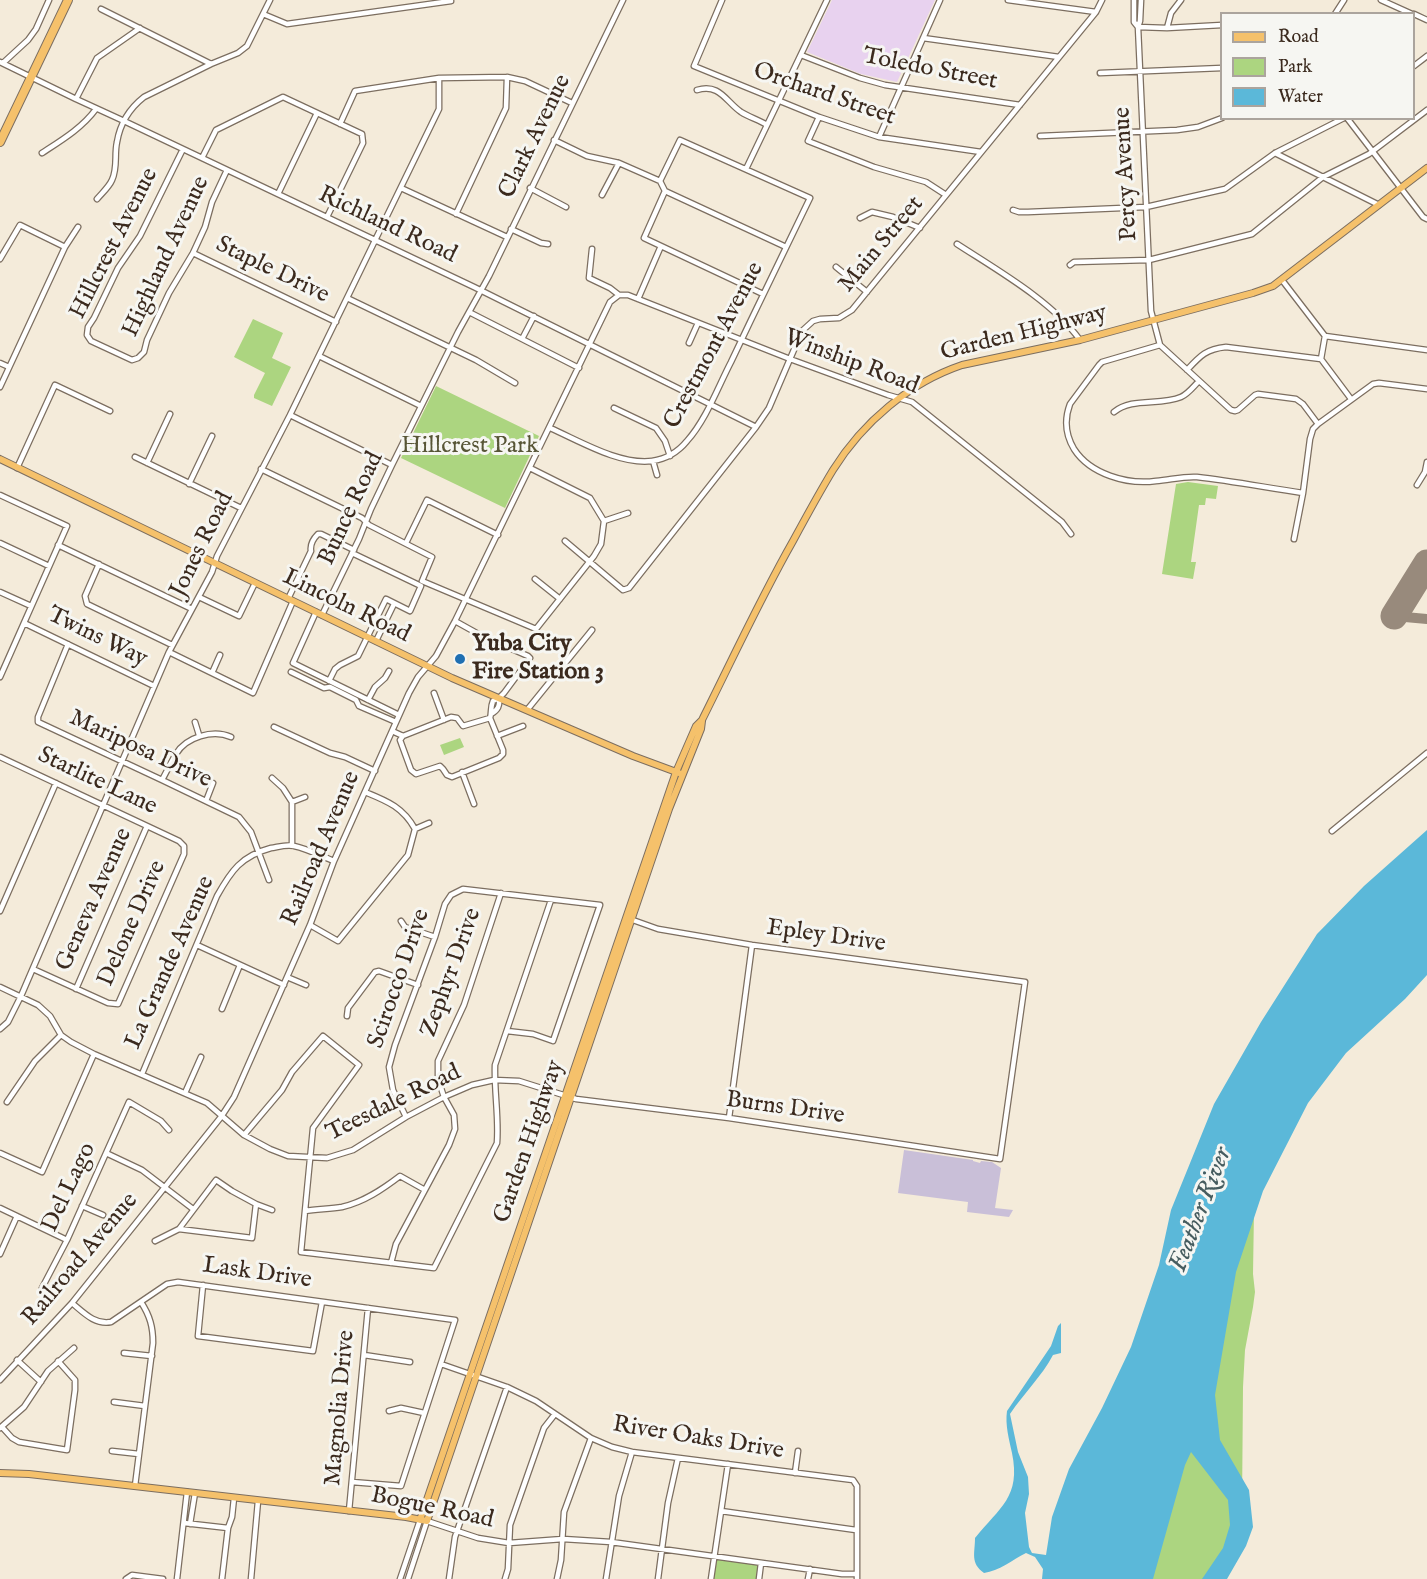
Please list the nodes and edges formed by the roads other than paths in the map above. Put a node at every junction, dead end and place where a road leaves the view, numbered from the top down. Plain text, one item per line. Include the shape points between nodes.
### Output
1 (49, 0) edge
2 (68, 0) edge
3 (270, 0) edge
4 (450, 0) edge
5 (623, 0) edge
6 (722, 0) edge
7 (827, 0) edge
8 (940, 0) edge
9 (1008, 0) edge
10 (1102, 0) edge
11 (1134, 0) edge
12 (1142, 0) edge
13 (1181, 0) edge
14 (1381, 0) edge
15 (101, 9) dead end
16 (1096, 12) junction
17 (1407, 12) edge
18 (263, 14) junction
19 (1220, 25) edge
20 (1138, 27) junction
21 (140, 28) junction
22 (1167, 28) junction
23 (922, 38) junction
24 (801, 55) junction
25 (1059, 57) junction
26 (1, 63) edge
27 (211, 64) junction
28 (1220, 68) edge
29 (1139, 72) junction
30 (1100, 73) dead end
31 (32, 77) junction
32 (507, 77) junction
33 (439, 78) junction
34 (900, 87) junction
35 (697, 90) dead end
36 (76, 99) junction
37 (779, 101) junction
38 (572, 103) junction
39 (1020, 105) junction
40 (96, 109) junction
41 (1427, 110) edge
42 (317, 113) junction
43 (819, 117) junction
44 (1220, 118) edge
45 (1415, 119) edge
46 (1341, 120) edge
47 (1347, 120) edge
48 (1414, 120) edge
49 (124, 121) junction
50 (340, 124) junction
51 (767, 124) junction
52 (1142, 131) junction
53 (879, 136) junction
54 (1040, 136) dead end
55 (554, 140) junction
56 (0, 142) edge
57 (183, 149) junction
58 (981, 152) junction
59 (1373, 152) junction
60 (42, 153) dead end
61 (1275, 153) junction
62 (202, 158) junction
63 (619, 163) junction
64 (1427, 168) edge
65 (746, 169) junction
66 (227, 170) junction
67 (1323, 177) junction
68 (660, 182) junction
69 (401, 188) junction
70 (530, 188) junction
71 (1401, 188) junction
72 (665, 191) junction
73 (278, 194) junction
74 (602, 195) dead end
75 (946, 195) junction
76 (97, 199) dead end
77 (1379, 205) junction
78 (566, 207) dead end
79 (1146, 207) junction
80 (1013, 210) dead end
81 (456, 214) junction
82 (327, 217) junction
83 (860, 218) dead end
84 (1427, 219) edge
85 (78, 227) dead end
86 (920, 228) junction
87 (511, 229) junction
88 (507, 237) junction
89 (375, 240) junction
90 (548, 244) dead end
91 (957, 244) dead end
92 (661, 246) junction
93 (65, 247) junction
94 (786, 247) junction
95 (592, 249) dead end
96 (194, 253) junction
97 (0, 259) edge
98 (1149, 260) junction
99 (1070, 265) dead end
100 (837, 267) dead end
101 (1282, 280) junction
102 (481, 291) junction
103 (867, 292) junction
104 (764, 294) junction
105 (619, 295) junction
106 (347, 298) junction
107 (638, 299) junction
108 (469, 312) junction
109 (534, 316) junction
110 (1153, 319) junction
111 (336, 322) junction
112 (698, 323) junction
113 (1325, 336) junction
114 (522, 339) junction
115 (741, 339) junction
116 (1080, 340) junction
117 (689, 343) dead end
118 (590, 344) junction
119 (1160, 345) junction
120 (450, 348) junction
121 (1427, 350) edge
122 (319, 356) junction
123 (138, 358) joint
124 (790, 359) junction
125 (1321, 359) junction
126 (0, 363) edge
127 (9, 367) junction
128 (579, 368) junction
129 (1187, 370) junction
130 (1199, 381) junction
131 (515, 383) dead end
132 (0, 387) edge
133 (1427, 389) edge
134 (899, 398) junction
135 (1351, 399) junction
136 (710, 404) junction
137 (421, 406) junction
138 (614, 408) dead end
139 (110, 411) dead end
140 (1114, 412) dead end
141 (170, 414) dead end
142 (290, 415) junction
143 (1318, 424) junction
144 (756, 427) junction
145 (550, 428) junction
146 (212, 436) dead end
147 (670, 456) junction
148 (135, 457) dead end
149 (0, 459) edge
150 (653, 461) junction
151 (1427, 462) edge
152 (147, 463) junction
153 (392, 465) junction
154 (17, 468) junction
155 (530, 468) junction
156 (261, 469) junction
157 (657, 475) dead end
158 (189, 484) junction
159 (1417, 485) dead end
160 (1303, 493) junction
161 (0, 495) edge
162 (241, 508) junction
163 (628, 513) dead end
164 (604, 520) junction
165 (366, 522) junction
166 (1071, 534) dead end
167 (498, 535) junction
168 (1294, 539) dead end
169 (564, 541) dead end
170 (0, 543) edge
171 (406, 543) junction
172 (58, 545) junction
173 (353, 551) junction
174 (589, 563) junction
175 (99, 564) junction
176 (215, 564) junction
177 (49, 566) junction
178 (535, 579) dead end
179 (255, 583) junction
180 (0, 592) edge
181 (199, 597) junction
182 (466, 599) junction
183 (560, 599) junction
184 (290, 600) junction
185 (394, 604) junction
186 (32, 606) junction
187 (192, 609) junction
188 (319, 613) junction
189 (455, 621) junction
190 (24, 623) junction
191 (592, 630) dead end
192 (367, 637) junction
193 (376, 641) junction
194 (68, 644) junction
195 (172, 645) junction
196 (169, 652) junction
197 (220, 655) dead end
198 (427, 666) junction
199 (389, 671) dead end
200 (291, 672) dead end
201 (212, 674) junction
202 (0, 677) edge
203 (329, 681) junction
204 (154, 686) junction
205 (434, 693) dead end
206 (499, 698) junction
207 (368, 700) junction
208 (527, 710) junction
209 (399, 715) junction
210 (490, 716) junction
211 (444, 720) junction
212 (195, 722) dead end
213 (396, 723) junction
214 (523, 726) dead end
215 (274, 727) dead end
216 (391, 733) junction
217 (199, 735) junction
218 (497, 736) junction
219 (231, 737) dead end
220 (402, 738) junction
221 (1427, 753) edge
222 (0, 757) edge
223 (122, 762) junction
224 (375, 771) junction
225 (462, 772) junction
226 (679, 773) junction
227 (272, 778) dead end
228 (162, 780) junction
229 (56, 783) junction
230 (213, 783) dead end
231 (365, 792) junction
232 (305, 797) dead end
233 (206, 801) junction
234 (292, 802) junction
235 (102, 804) junction
236 (474, 804) dead end
237 (429, 823) dead end
238 (147, 826) junction
239 (415, 829) junction
240 (1332, 831) dead end
241 (179, 841) joint
242 (292, 845) junction
243 (258, 852) junction
244 (334, 861) junction
245 (269, 880) dead end
246 (501, 893) junction
247 (551, 900) junction
248 (0, 911) edge
249 (628, 918) junction
250 (401, 921) dead end
251 (310, 925) junction
252 (435, 937) junction
253 (197, 945) junction
254 (752, 945) junction
255 (240, 965) junction
256 (33, 969) junction
257 (287, 977) junction
258 (284, 985) junction
259 (306, 985) dead end
260 (418, 985) junction
261 (0, 987) edge
262 (76, 989) junction
263 (21, 996) junction
264 (222, 1009) dead end
265 (346, 1016) dead end
266 (0, 1029) edge
267 (507, 1030) junction
268 (62, 1035) junction
269 (94, 1054) junction
270 (201, 1057) dead end
271 (142, 1074) junction
272 (494, 1080) junction
273 (185, 1093) junction
274 (444, 1097) junction
275 (568, 1097) junction
276 (7, 1102) dead end
277 (221, 1117) junction
278 (406, 1117) junction
279 (729, 1118) junction
280 (169, 1130) dead end
281 (244, 1135) junction
282 (0, 1153) edge
283 (106, 1154) junction
284 (310, 1157) junction
285 (1000, 1159) joint
286 (164, 1187) junction
287 (425, 1190) junction
288 (256, 1204) junction
289 (82, 1206) junction
290 (0, 1208) edge
291 (193, 1209) junction
292 (272, 1210) dead end
293 (305, 1210) junction
294 (103, 1215) dead end
295 (17, 1216) junction
296 (179, 1229) junction
297 (67, 1240) junction
298 (155, 1241) dead end
299 (0, 1254) edge
300 (391, 1263) junction
301 (203, 1285) junction
302 (42, 1288) dead end
303 (141, 1302) junction
304 (322, 1302) junction
305 (72, 1303) junction
306 (368, 1308) junction
307 (75, 1348) dead end
308 (124, 1353) dead end
309 (364, 1355) junction
310 (152, 1356) junction
311 (17, 1360) junction
312 (58, 1361) junction
313 (410, 1362) dead end
314 (441, 1364) junction
315 (474, 1375) junction
316 (0, 1380) edge
317 (41, 1382) junction
318 (507, 1387) junction
319 (114, 1402) dead end
320 (145, 1406) junction
321 (389, 1411) dead end
322 (424, 1413) junction
323 (555, 1414) junction
324 (1, 1428) edge
325 (591, 1438) junction
326 (112, 1451) dead end
327 (798, 1451) dead end
328 (632, 1452) junction
329 (139, 1454) junction
330 (678, 1458) junction
331 (728, 1464) junction
332 (0, 1473) edge
333 (795, 1473) junction
334 (352, 1482) junction
335 (135, 1486) junction
336 (191, 1493) junction
337 (234, 1498) junction
338 (258, 1501) junction
339 (349, 1511) junction
340 (721, 1511) junction
341 (423, 1520) junction
342 (187, 1524) junction
343 (228, 1528) junction
344 (856, 1530) junction
345 (457, 1531) junction
346 (563, 1539) junction
347 (611, 1542) junction
348 (509, 1543) junction
349 (663, 1549) junction
350 (715, 1556) junction
351 (761, 1563) junction
352 (810, 1569) junction
353 (857, 1577) edge
354 (126, 1579) edge
355 (164, 1579) edge
356 (177, 1579) edge
357 (222, 1579) edge
358 (252, 1579) edge
359 (400, 1579) edge
360 (408, 1579) edge
361 (449, 1579) edge
362 (505, 1579) edge
363 (557, 1579) edge
364 (606, 1579) edge
365 (658, 1579) edge
366 (711, 1579) edge
367 (759, 1579) edge
368 (808, 1579) edge

1 - 26 street via 28,40
2 - 31 highway
3 - 18 street
4 - 18 street via 287,24
5 - 38 street, Clark Avenue
6 - 37 street, Orchard Street via 694,66
7 - 24 street
8 - 23 street
9 - 16 street
10 - 16 street, Main Street
11 - 20 street, Percy Avenue via 1134,22
12 - 20 street, Percy Avenue
13 - 22 street via 1171,13
14 - 17 street
15 - 21 street
16 - 25 street, Main Street
18 - 27 street via 247,46
19 - 22 street
20 - 22 street
20 - 29 street, Percy Avenue
21 - 27 street
21 - 36 street via 97,58
23 - 25 street
23 - 34 street
24 - 34 street, Toledo Street via 860,78
24 - 37 street
25 - 39 street, Main Street
26 - 31 street, Richland Road
27 - 49 street via 144,97
28 - 29 street
29 - 30 street
29 - 52 street, Percy Avenue
31 - 36 street, Richland Road
31 - 56 highway
32 - 33 street
32 - 38 street
32 - 81 street via 506,108
33 - 50 street via 355,92
33 - 69 street, Jones Road via 439,109
34 - 39 street, Toledo Street
34 - 53 street
35 - 51 street via 706,87 725,96 740,111
36 - 40 street, Richland Road
37 - 43 street, Orchard Street
37 - 51 street
38 - 55 street, Clark Avenue
39 - 58 street, Main Street
40 - 49 street, Richland Road
40 - 60 street via 74,132
41 - 45 street
42 - 50 street
42 - 62 street via 283,97 216,130
42 - 73 street
43 - 53 street, Orchard Street
43 - 75 street via 808,141 926,182
44 - 52 street via 1198,127
46 - 61 street
47 - 59 street
48 - 59 street
49 - 57 street, Richland Road
49 - 76 street via 116,142 112,181
50 - 82 street via 362,134 363,143
51 - 65 street
52 - 54 street
52 - 79 street, Percy Avenue
53 - 58 street, Orchard Street
55 - 63 street via 587,156
55 - 70 street, Clark Avenue
57 - 62 street, Richland Road
57 - 123 street, Hillcrest Avenue via 140,236 118,268 88,327 91,341 132,360
58 - 75 street, Main Street
59 - 67 street
59 - 71 street
61 - 67 street
61 - 79 street via 1225,189
62 - 66 street, Richland Road
63 - 68 street
63 - 74 street
64 - 71 main road, Garden Highway
65 - 68 street via 680,140
65 - 94 street, Crestmont Avenue via 810,198
66 - 73 street, Richland Road
66 - 96 street, Highland Avenue
67 - 77 street
67 - 98 street via 1252,234
68 - 72 street
69 - 81 street
69 - 89 street, Jones Road
70 - 78 street
70 - 87 street, Clark Avenue
71 - 77 main road, Garden Highway
71 - 84 street
72 - 92 street via 644,238
72 - 94 street
73 - 82 street, Richland Road
75 - 86 street, Main Street
77 - 101 main road, Garden Highway
79 - 80 street
79 - 98 street, Percy Avenue
81 - 88 street
82 - 89 street, Richland Road
83 - 86 street via 872,212
85 - 93 street
86 - 103 street, Main Street
87 - 88 street, Clark Avenue
87 - 90 street
88 - 102 street, Clark Avenue
89 - 102 street, Richland Road
89 - 106 street, Jones Road
91 - 116 street via 1041,302
92 - 104 street
92 - 107 street
93 - 97 street via 20,225
93 - 127 street
94 - 104 street, Crestmont Avenue
95 - 105 street, Winship Road via 589,278
96 - 111 street, Staple Drive
96 - 123 street, Highland Avenue via 169,293
98 - 99 street
98 - 110 street, Percy Avenue
100 - 103 street
101 - 110 main road, Garden Highway via 1253,293
101 - 113 street
102 - 108 street, Bunce Road
102 - 109 street, Richland Road
103 - 124 street, Main Street via 846,315 820,319 807,326
104 - 115 street, Crestmont Avenue
105 - 107 street, Winship Road
105 - 118 street, Railroad Avenue via 610,302
106 - 111 street, Jones Road
106 - 120 street
107 - 112 street, Winship Road
108 - 114 street
108 - 120 street, Bunce Road
109 - 114 street
109 - 118 street, Richland Road
110 - 116 main road, Garden Highway
110 - 119 street, Percy Avenue
111 - 122 street, Jones Road
112 - 115 street, Winship Road
112 - 117 street
113 - 121 street
113 - 125 street
114 - 128 street
115 - 124 street, Winship Road
115 - 136 street, Crestmont Avenue
116 - 134 main road, Garden Highway via 962,365 928,379
118 - 128 street, Railroad Avenue
118 - 136 street, Richland Road
119 - 129 street
119 - 160 street via 1102,362 1070,404 1066,425 1076,452 1111,477 1155,482 1196,477
120 - 131 street
120 - 137 street, Bunce Road
122 - 137 street
122 - 142 street, Jones Road
124 - 134 street, Winship Road
124 - 144 street, Main Street via 770,408
125 - 129 street via 1226,347 1199,356
125 - 135 street
126 - 127 street
127 - 132 street
128 - 145 street, Railroad Avenue
129 - 130 street
130 - 140 street via 1178,399 1123,405
130 - 143 street via 1231,410 1241,408 1258,394 1292,398 1303,404
133 - 135 street via 1376,383
134 - 166 street, Winship Road via 912,402 1062,522
134 - 226 main road, Garden Highway via 851,445 830,475 696,726
135 - 143 street
136 - 144 street, Richland Road
136 - 147 street, Crestmont Avenue via 696,430
137 - 153 street, Bunce Road
138 - 147 street via 656,428
139 - 154 street via 55,385
141 - 152 street
142 - 153 street
142 - 156 street, Jones Road
143 - 160 street via 1311,433
144 - 174 street, Main Street via 629,588 623,590
145 - 150 street, Crestmont Avenue via 618,458
145 - 155 street, Railroad Avenue
146 - 158 street
147 - 150 street, Crestmont Avenue
148 - 152 street
149 - 154 main road, Lincoln Road
150 - 157 street
151 - 159 street
152 - 158 street
153 - 165 street, Bunce Road
154 - 176 main road, Lincoln Road
155 - 164 street via 590,498
155 - 167 street, Railroad Avenue
156 - 162 street, Jones Road
156 - 165 street
158 - 162 street
160 - 168 street
161 - 172 street via 67,526
162 - 176 street, Jones Road
163 - 164 street
164 - 174 street via 601,544
165 - 171 street
165 - 173 street, Bunce Road
167 - 171 street via 427,500
167 - 182 street, Railroad Avenue
169 - 174 street
170 - 177 street
171 - 182 street via 432,557 422,580
172 - 175 street
172 - 177 street
173 - 184 street via 318,534
173 - 185 street via 422,586 410,611
173 - 188 street, Bunce Road
174 - 183 street
175 - 187 street
175 - 195 street via 85,596 87,604
176 - 179 main road, Lincoln Road
176 - 181 street, Jones Road
177 - 186 street
178 - 183 street
179 - 181 street via 239,616
179 - 184 main road, Lincoln Road
180 - 186 street
181 - 187 street, Jones Road
182 - 183 street via 536,629
182 - 189 street, Railroad Avenue
184 - 188 main road, Lincoln Road
184 - 201 street via 253,693
185 - 192 street via 386,599
185 - 193 street
186 - 190 street
187 - 195 street, Jones Road
188 - 192 main road, Lincoln Road
188 - 203 street, Bunce Road via 293,663
189 - 198 street, Railroad Avenue
189 - 206 street via 530,658
190 - 194 street, Twins Way
190 - 202 street
191 - 208 street
192 - 193 main road, Lincoln Road
192 - 203 street via 357,656 335,669
193 - 198 main road, Lincoln Road
194 - 204 street, Twins Way
194 - 223 street, Mariposa Drive via 38,722
195 - 196 street, Jones Road
196 - 201 street
196 - 204 street, Jones Road
197 - 201 street
198 - 206 main road, Lincoln Road
198 - 209 street, Railroad Avenue
199 - 207 street
200 - 213 street via 324,688 330,687 356,700 358,706
203 - 207 street
204 - 223 street, Jones Road
205 - 211 street
206 - 208 main road, Lincoln Road
206 - 210 street via 497,710
207 - 209 street
208 - 226 main road, Lincoln Road
209 - 213 street, Railroad Avenue
210 - 211 street via 463,726 454,717
210 - 218 street
211 - 220 street
212 - 217 street
213 - 216 street, Railroad Avenue
214 - 218 street
215 - 224 street
216 - 220 street
216 - 224 street, Railroad Avenue
217 - 219 street
217 - 228 street via 176,753
218 - 225 street via 502,756
220 - 225 street via 414,773 440,766 449,776
221 - 240 street
222 - 229 street, Starlite Lane
223 - 228 street, Mariposa Drive
223 - 235 street, Jones Road
224 - 231 street, Railroad Avenue
225 - 236 street
226 - 249 main road, Garden Highway
227 - 234 street
228 - 233 street, Mariposa Drive
229 - 235 street, Starlite Lane
229 - 248 street
230 - 233 street
231 - 239 street via 390,803 408,817
231 - 244 street, Railroad Avenue
232 - 234 street
233 - 243 street, Mariposa Drive via 239,817
234 - 242 street
235 - 238 street, Starlite Lane
235 - 256 street, Jones Road
237 - 239 street
238 - 241 street, Starlite Lane
238 - 262 street, Geneva Avenue
239 - 251 street via 408,855 338,941
241 - 262 street, Delone Drive via 184,854 119,1003 108,1003
242 - 243 street, La Grande Avenue
242 - 244 street
243 - 245 street, Mariposa Drive
243 - 253 street, La Grande Avenue via 229,874
244 - 251 street, Railroad Avenue
246 - 247 street, Scirocco Drive
246 - 252 street, Scirocco Drive via 463,889 451,895
246 - 274 street, Zephyr Drive via 464,1005 438,1061
247 - 267 street
247 - 267 street, Scirocco Drive via 600,906 553,1041
249 - 254 street, Epley Drive via 658,929
249 - 275 main road, Garden Highway
250 - 252 street via 405,927
251 - 257 street, Railroad Avenue
252 - 260 street, Scirocco Drive
253 - 255 street
253 - 271 street, La Grande Avenue
254 - 279 street
254 - 285 street, Epley Drive via 1024,982
255 - 258 street
255 - 264 street
256 - 262 street, Delone Drive
256 - 263 street, Jones Road
257 - 258 street, Railroad Avenue
257 - 259 street
258 - 277 street, Railroad Avenue via 234,1097
260 - 265 street via 375,972
260 - 278 street, Scirocco Drive via 389,1067 393,1090
261 - 263 street, Teesdale Road
263 - 266 street, Jones Road
263 - 268 street, Teesdale Road via 50,1016
267 - 272 street
268 - 269 street, Teesdale Road
268 - 276 street via 35,1061
269 - 271 street, Teesdale Road
269 - 282 street via 42,1172
270 - 273 street
271 - 273 street, Teesdale Road
272 - 274 street, Teesdale Road
272 - 275 street, Teesdale Road via 519,1081
272 - 300 street via 497,1143 434,1268
273 - 277 street, Teesdale Road via 207,1103
274 - 278 street, Teesdale Road
274 - 287 street, Zephyr Drive via 454,1115 455,1129
275 - 279 street, Burns Drive
275 - 315 main road, Garden Highway
277 - 281 street, Teesdale Road
277 - 286 street, Railroad Avenue
278 - 284 street, Teesdale Road via 352,1150 327,1158
279 - 285 street, Burns Drive
280 - 283 street, Del Lago via 129,1102
281 - 284 street, Teesdale Road via 288,1156
281 - 284 street via 323,1036 359,1065 313,1128
283 - 286 street via 141,1170
283 - 289 street, Del Lago
284 - 293 street
286 - 291 street
286 - 305 street, Railroad Avenue
287 - 293 street via 400,1176 351,1204
287 - 300 street, Zephyr Drive via 396,1244
288 - 291 street via 216,1180
288 - 292 street
288 - 296 street via 252,1238
289 - 294 street
289 - 297 street, Del Lago
290 - 295 street
291 - 296 street
293 - 300 street via 300,1252
295 - 297 street
295 - 299 street
296 - 298 street
297 - 302 street, Del Lago
301 - 303 street, Lask Drive via 167,1284
301 - 304 street, Lask Drive
301 - 304 street via 198,1336 313,1351
303 - 305 street, Lask Drive via 104,1324
303 - 310 street via 153,1330
304 - 306 street, Lask Drive
305 - 311 street, Railroad Avenue
306 - 309 street, Magnolia Drive
306 - 314 street, Lask Drive via 455,1320
307 - 312 street
308 - 310 street
309 - 313 street
309 - 334 street, Magnolia Drive
310 - 320 street
311 - 316 street, Railroad Avenue
311 - 317 street
312 - 317 street
312 - 324 street via 75,1380 67,1450 19,1442
314 - 315 street, River Oaks Drive
314 - 322 street
315 - 318 street, River Oaks Drive
315 - 341 main road, Garden Highway
317 - 324 street via 24,1407
318 - 323 street, River Oaks Drive
318 - 345 street
319 - 320 street
320 - 329 street
321 - 322 street via 401,1408
322 - 334 street via 401,1486
323 - 325 street, River Oaks Drive
323 - 348 street via 544,1428 510,1525
325 - 328 street, River Oaks Drive
325 - 346 street via 564,1512
326 - 329 street
327 - 333 street
328 - 330 street, River Oaks Drive
328 - 347 street
329 - 335 street
330 - 331 street, River Oaks Drive
330 - 349 street
331 - 333 street, River Oaks Drive
331 - 340 street
332 - 335 main road, Bogue Road
333 - 344 street, River Oaks Drive via 853,1480 857,1486
334 - 339 street, Magnolia Drive
335 - 336 main road, Bogue Road
336 - 337 main road, Bogue Road
336 - 342 street
337 - 338 main road, Bogue Road
337 - 343 street
338 - 339 main road, Bogue Road
338 - 358 street
339 - 341 main road, Bogue Road
340 - 344 street
340 - 350 street
341 - 345 street, Bogue Road
341 - 359 street, Garden Highway
341 - 360 street, Garden Highway
342 - 343 street
342 - 356 street
343 - 357 street
344 - 353 street
345 - 348 street, Bogue Road
345 - 361 street
346 - 347 street, Bogue Road
346 - 348 street, Bogue Road
346 - 363 street
347 - 349 street, Bogue Road
347 - 364 street
348 - 362 street
349 - 350 street, Bogue Road
349 - 365 street
350 - 351 street, Bogue Road
350 - 366 street
351 - 352 street, Bogue Road
351 - 367 street
352 - 353 street, Bogue Road
352 - 368 street
354 - 355 street via 132,1575

